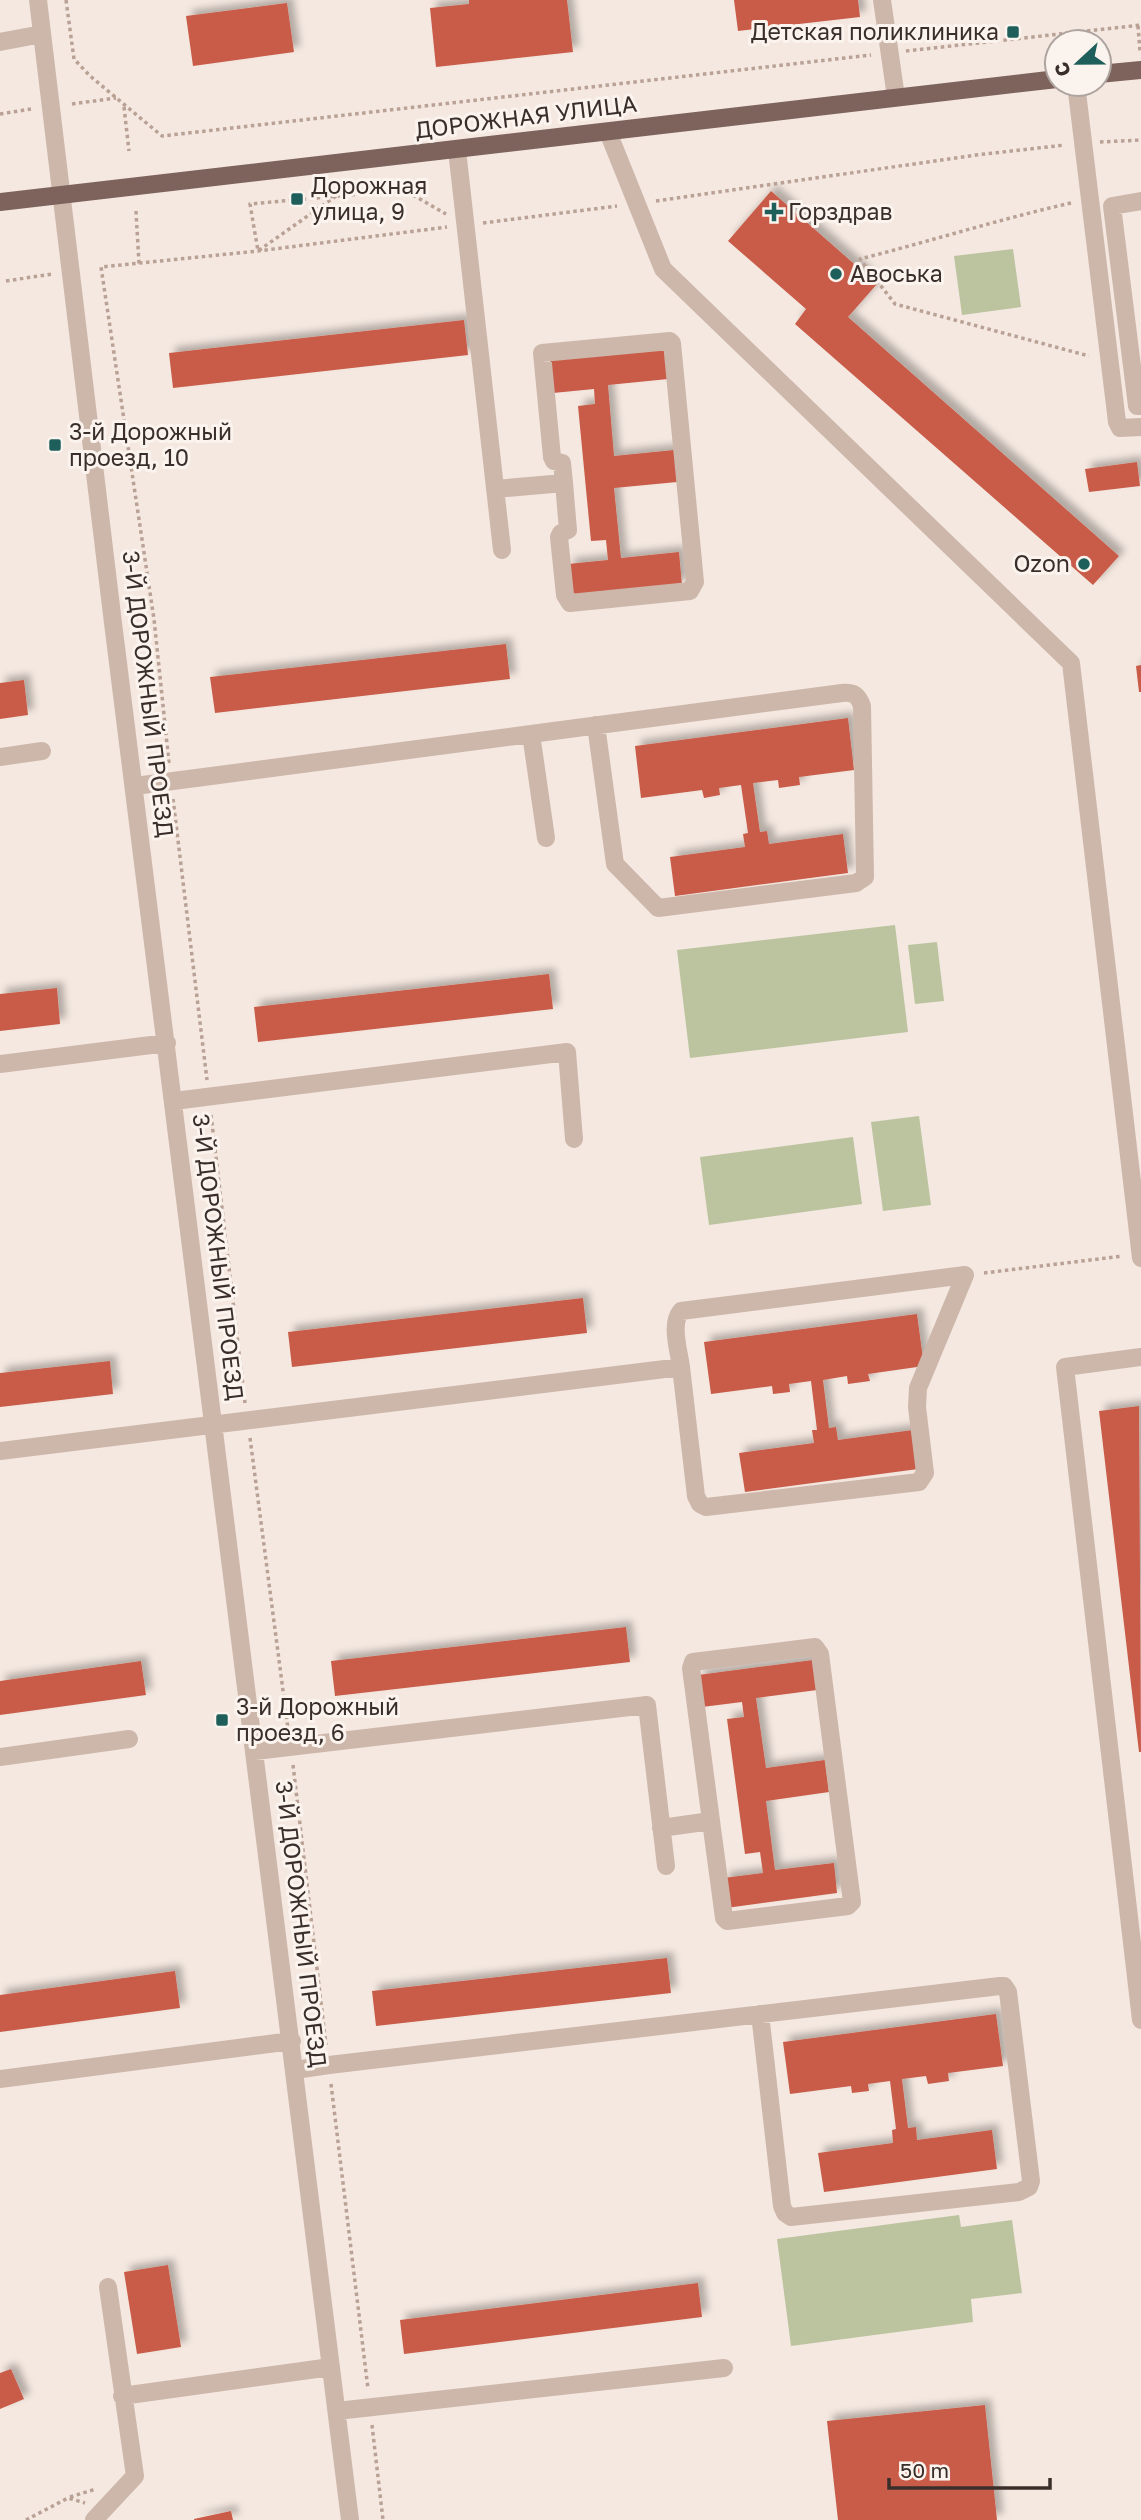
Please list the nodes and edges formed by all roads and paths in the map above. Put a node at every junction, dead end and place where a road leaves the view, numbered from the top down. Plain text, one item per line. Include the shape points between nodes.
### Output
1 (38, 0) edge
2 (66, 0) edge
3 (882, 0) edge
4 (1139, 26) edge
5 (42, 34) junction
6 (0, 42) edge
7 (890, 52) junction
8 (1141, 58) edge
9 (1141, 70) edge
10 (1113, 73) edge
11 (1043, 81) edge
12 (896, 97) junction
13 (116, 98) junction
14 (1078, 98) edge
15 (72, 104) dead end
16 (124, 105) junction
17 (33, 109) dead end
18 (0, 114) edge
19 (608, 132) junction
20 (1141, 140) edge
21 (1083, 143) junction
22 (130, 150) dead end
23 (457, 150) junction
24 (62, 195) junction
25 (336, 196) junction
26 (1141, 201) edge
27 (0, 202) edge
28 (638, 204) junction
29 (1091, 204) junction
30 (1112, 206) junction
31 (135, 211) dead end
32 (466, 225) junction
33 (258, 251) junction
34 (139, 264) junction
35 (101, 267) junction
36 (89, 269) dead end
37 (52, 274) dead end
38 (5, 281) dead end
39 (1110, 362) junction
40 (1141, 406) edge
41 (1141, 427) edge
42 (564, 483) junction
43 (495, 489) junction
44 (502, 550) dead end
45 (596, 725) junction
46 (531, 734) junction
47 (42, 751) dead end
48 (0, 757) edge
49 (171, 781) junction
50 (135, 786) junction
51 (545, 838) dead end
52 (167, 1043) junction
53 (0, 1064) edge
54 (209, 1097) junction
55 (174, 1101) junction
56 (574, 1139) dead end
57 (1141, 1256) edge
58 (965, 1275) junction
59 (1141, 1357) edge
60 (681, 1367) junction
61 (247, 1420) junction
62 (214, 1424) junction
63 (0, 1451) edge
64 (129, 1739) dead end
65 (290, 1747) junction
66 (255, 1751) junction
67 (0, 1757) edge
68 (711, 1821) junction
69 (661, 1828) junction
70 (666, 1866) dead end
71 (760, 2014) junction
72 (1141, 2020) edge
73 (292, 2041) junction
74 (329, 2065) junction
75 (295, 2070) junction
76 (0, 2080) edge
77 (108, 2287) dead end
78 (331, 2367) junction
79 (724, 2368) dead end
80 (122, 2396) junction
81 (370, 2407) junction
82 (337, 2411) junction
83 (99, 2515) edge
84 (26, 2520) edge
85 (350, 2520) edge
86 (383, 2520) edge

1 - 5 street, 3-Й ДОРОЖНЫЙ ПРОЕЗД
2 - 13 path via 74,60
3 - 7 street
4 - 7 path
4 - 8 path
5 - 6 street
5 - 24 street, 3-Й ДОРОЖНЫЙ ПРОЕЗД
7 - 12 street
7 - 16 path via 162,136
9 - 10 main road
11 - 12 main road, ДОРОЖНАЯ УЛИЦА
12 - 19 main road, ДОРОЖНАЯ УЛИЦА
13 - 15 path
13 - 16 path
14 - 21 street
16 - 22 path
17 - 18 path
19 - 23 main road, ДОРОЖНАЯ УЛИЦА
19 - 28 street
20 - 21 path
21 - 28 path
21 - 29 street
23 - 24 main road, ДОРОЖНАЯ УЛИЦА
23 - 32 street
24 - 27 main road, ДОРОЖНАЯ УЛИЦА
24 - 50 street, 3-Й ДОРОЖНЫЙ ПРОЕЗД
25 - 32 path via 404,190
25 - 33 path
25 - 33 path via 250,204
26 - 30 street
28 - 32 path
28 - 57 street via 663,269 1071,663
29 - 30 street
29 - 39 street
29 - 39 path via 1020,215 860,260 895,304
30 - 40 street via 1137,406
31 - 34 path
32 - 33 path
32 - 43 street
33 - 34 path
34 - 35 path
35 - 36 path
35 - 49 path via 154,619
37 - 38 path
39 - 41 street via 1119,428
42 - 42 street via 568,530 559,537 566,600 574,604 685,593 694,588 670,341 542,353 551,457 562,463
42 - 43 street
43 - 44 street
45 - 45 street via 855,694 862,706 865,877 829,887 654,906 615,864
45 - 46 street
46 - 49 street
46 - 51 street
47 - 48 street
49 - 50 street
49 - 54 path
50 - 52 street, 3-Й ДОРОЖНЫЙ ПРОЕЗД
52 - 53 street
52 - 55 street, 3-Й ДОРОЖНЫЙ ПРОЕЗД
54 - 55 street
54 - 56 street via 567,1052
54 - 61 path
55 - 62 street, 3-Й ДОРОЖНЫЙ ПРОЕЗД
57 - 58 path
58 - 60 street via 681,1311 675,1324
58 - 60 street via 918,1388 925,1473 919,1482 706,1507 696,1496
59 - 72 street via 1065,1367
60 - 61 street
61 - 62 street
61 - 65 path
62 - 63 street
62 - 66 street, 3-Й ДОРОЖНЫЙ ПРОЕЗД
64 - 67 street
65 - 66 street
65 - 69 street via 647,1705
65 - 74 path
66 - 73 street, 3-Й ДОРОЖНЫЙ ПРОЕЗД
68 - 68 street via 691,1664 815,1647 820,1654 852,1902 727,1921
68 - 69 street
69 - 70 street
71 - 71 street via 782,2206 791,2217 1019,2192 1029,2187 1004,1986
71 - 74 street
73 - 75 street, 3-Й ДОРОЖНЫЙ ПРОЕЗД
73 - 76 street
74 - 75 street
74 - 81 path
75 - 78 street, 3-Й ДОРОЖНЫЙ ПРОЕЗД
77 - 80 street
78 - 80 street
78 - 82 street, 3-Й ДОРОЖНЫЙ ПРОЕЗД
79 - 81 street
80 - 83 street via 135,2476
81 - 82 street
81 - 86 path
82 - 85 street, 3-Й ДОРОЖНЫЙ ПРОЕЗД
83 - 84 path via 68,2498

